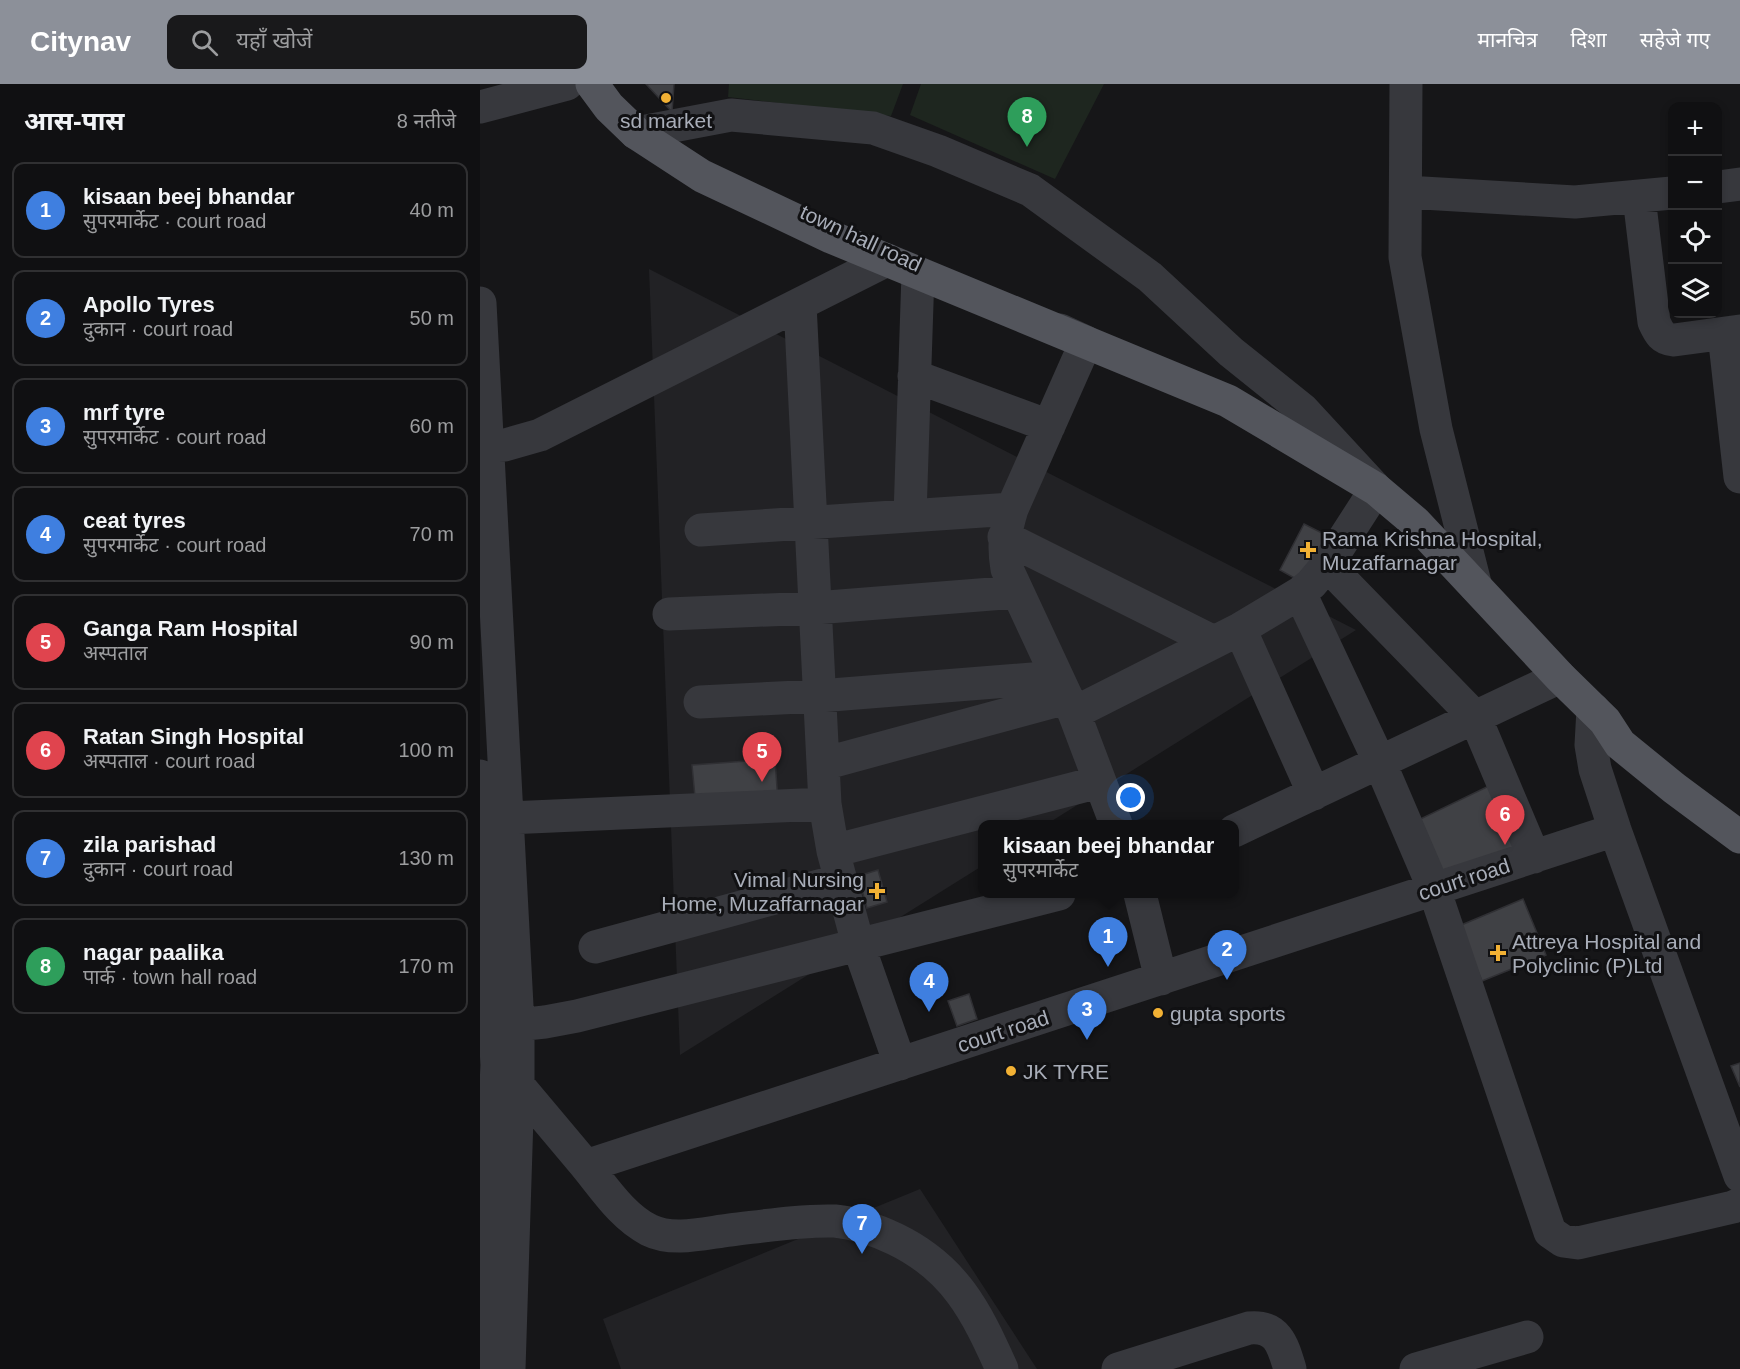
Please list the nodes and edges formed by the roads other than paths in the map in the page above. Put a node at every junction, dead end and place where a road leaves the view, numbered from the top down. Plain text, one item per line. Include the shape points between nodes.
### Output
1 (567, 84) edge
2 (592, 84) edge
3 (1406, 84) edge
4 (480, 107) edge
5 (636, 133) junction
6 (1740, 184) edge
7 (1722, 187) edge
8 (1406, 192) junction
9 (1668, 193) edge
10 (1639, 197) junction
11 (886, 260) junction
12 (918, 273) junction
13 (480, 303) edge
14 (800, 304) junction
15 (1732, 332) edge
16 (1086, 342) junction
17 (914, 376) junction
18 (1049, 426) junction
19 (484, 446) edge
20 (1740, 477) edge
21 (1376, 489) junction
22 (910, 516) junction
23 (811, 523) junction
24 (1008, 523) junction
25 (701, 530) dead end
26 (1327, 565) junction
27 (1476, 587) junction
28 (1017, 592) junction
29 (1300, 593) junction
30 (815, 608) junction
31 (669, 614) dead end
32 (489, 622) edge
33 (1227, 635) junction
34 (1560, 677) junction
35 (819, 696) junction
36 (1066, 696) junction
37 (700, 702) dead end
38 (1599, 715) junction
39 (1475, 717) junction
40 (1380, 763) junction
41 (823, 764) junction
42 (480, 776) edge
43 (1099, 782) junction
44 (1314, 794) junction
45 (825, 804) junction
46 (1740, 815) edge
47 (494, 818) junction
48 (978, 820) edge
49 (979, 820) edge
50 (1114, 820) edge
51 (1239, 829) edge
52 (1615, 830) junction
53 (1740, 837) edge
54 (1534, 857) junction
55 (837, 865) junction
56 (1434, 889) junction
57 (1043, 898) edge
58 (1141, 898) edge
59 (858, 944) junction
60 (595, 947) dead end
61 (1161, 979) junction
62 (507, 1026) junction
63 (900, 1064) junction
64 (508, 1075) junction
65 (586, 1166) junction
66 (1740, 1176) edge
67 (1740, 1204) edge
68 (493, 1249) edge
69 (1527, 1337) dead end
70 (485, 1369) edge
71 (509, 1369) edge
72 (1002, 1369) edge
73 (1118, 1369) edge
74 (1290, 1369) edge
75 (1416, 1369) edge

1 - 4 street
2 - 5 main road
3 - 8 street
5 - 11 main road via 702,176
5 - 16 street, town hall road
5 - 21 street via 731,115 873,128 1030,190 1150,277 1231,352 1302,409
6 - 7 street
8 - 10 street via 1575,202
8 - 27 street via 1405,257 1436,429
9 - 10 street
10 - 15 street via 1654,322 1660,334 1674,340
11 - 12 main road
11 - 14 street
12 - 16 main road
12 - 17 street
13 - 19 street
14 - 19 street via 540,435 505,445
14 - 23 street
15 - 20 street
16 - 18 street
16 - 21 main road via 1227,400
17 - 18 street
17 - 22 street
18 - 24 street
19 - 32 street
21 - 26 street
21 - 27 main road via 1415,522
22 - 23 street
22 - 24 street
23 - 25 street
23 - 30 street
24 - 28 street via 1007,569
24 - 33 street
26 - 29 street
26 - 39 street
27 - 34 main road
28 - 30 street
28 - 36 street
29 - 33 street
29 - 40 street
30 - 31 street
30 - 35 street
32 - 47 street
33 - 36 street
33 - 44 street
34 - 38 main road
34 - 39 street
35 - 36 street
35 - 37 street
35 - 41 street
36 - 41 street
36 - 43 street
38 - 46 main road via 1632,733
38 - 52 street via 1591,745 1594,769
38 - 53 main road via 1620,744
39 - 40 street
39 - 54 street
40 - 44 street
40 - 56 street
41 - 45 street
42 - 47 street
43 - 49 street
43 - 50 street
44 - 51 street
45 - 47 street
45 - 55 street
47 - 62 street
48 - 55 street
52 - 54 street, court road
52 - 66 street
54 - 56 street, court road
55 - 59 street
55 - 60 street
56 - 61 street, court road
56 - 67 street via 1550,1232 1563,1241 1578,1243
57 - 59 street
58 - 61 street
59 - 62 street via 577,1016
59 - 63 street
61 - 63 street, court road
62 - 64 street
63 - 65 street, court road
64 - 65 street
64 - 68 street
65 - 72 street via 626,1216 651,1231 678,1236 835,1221 872,1228 918,1250 953,1281 981,1322
68 - 70 street
68 - 71 street
69 - 75 street
73 - 74 street via 1261,1327 1273,1332 1282,1345

